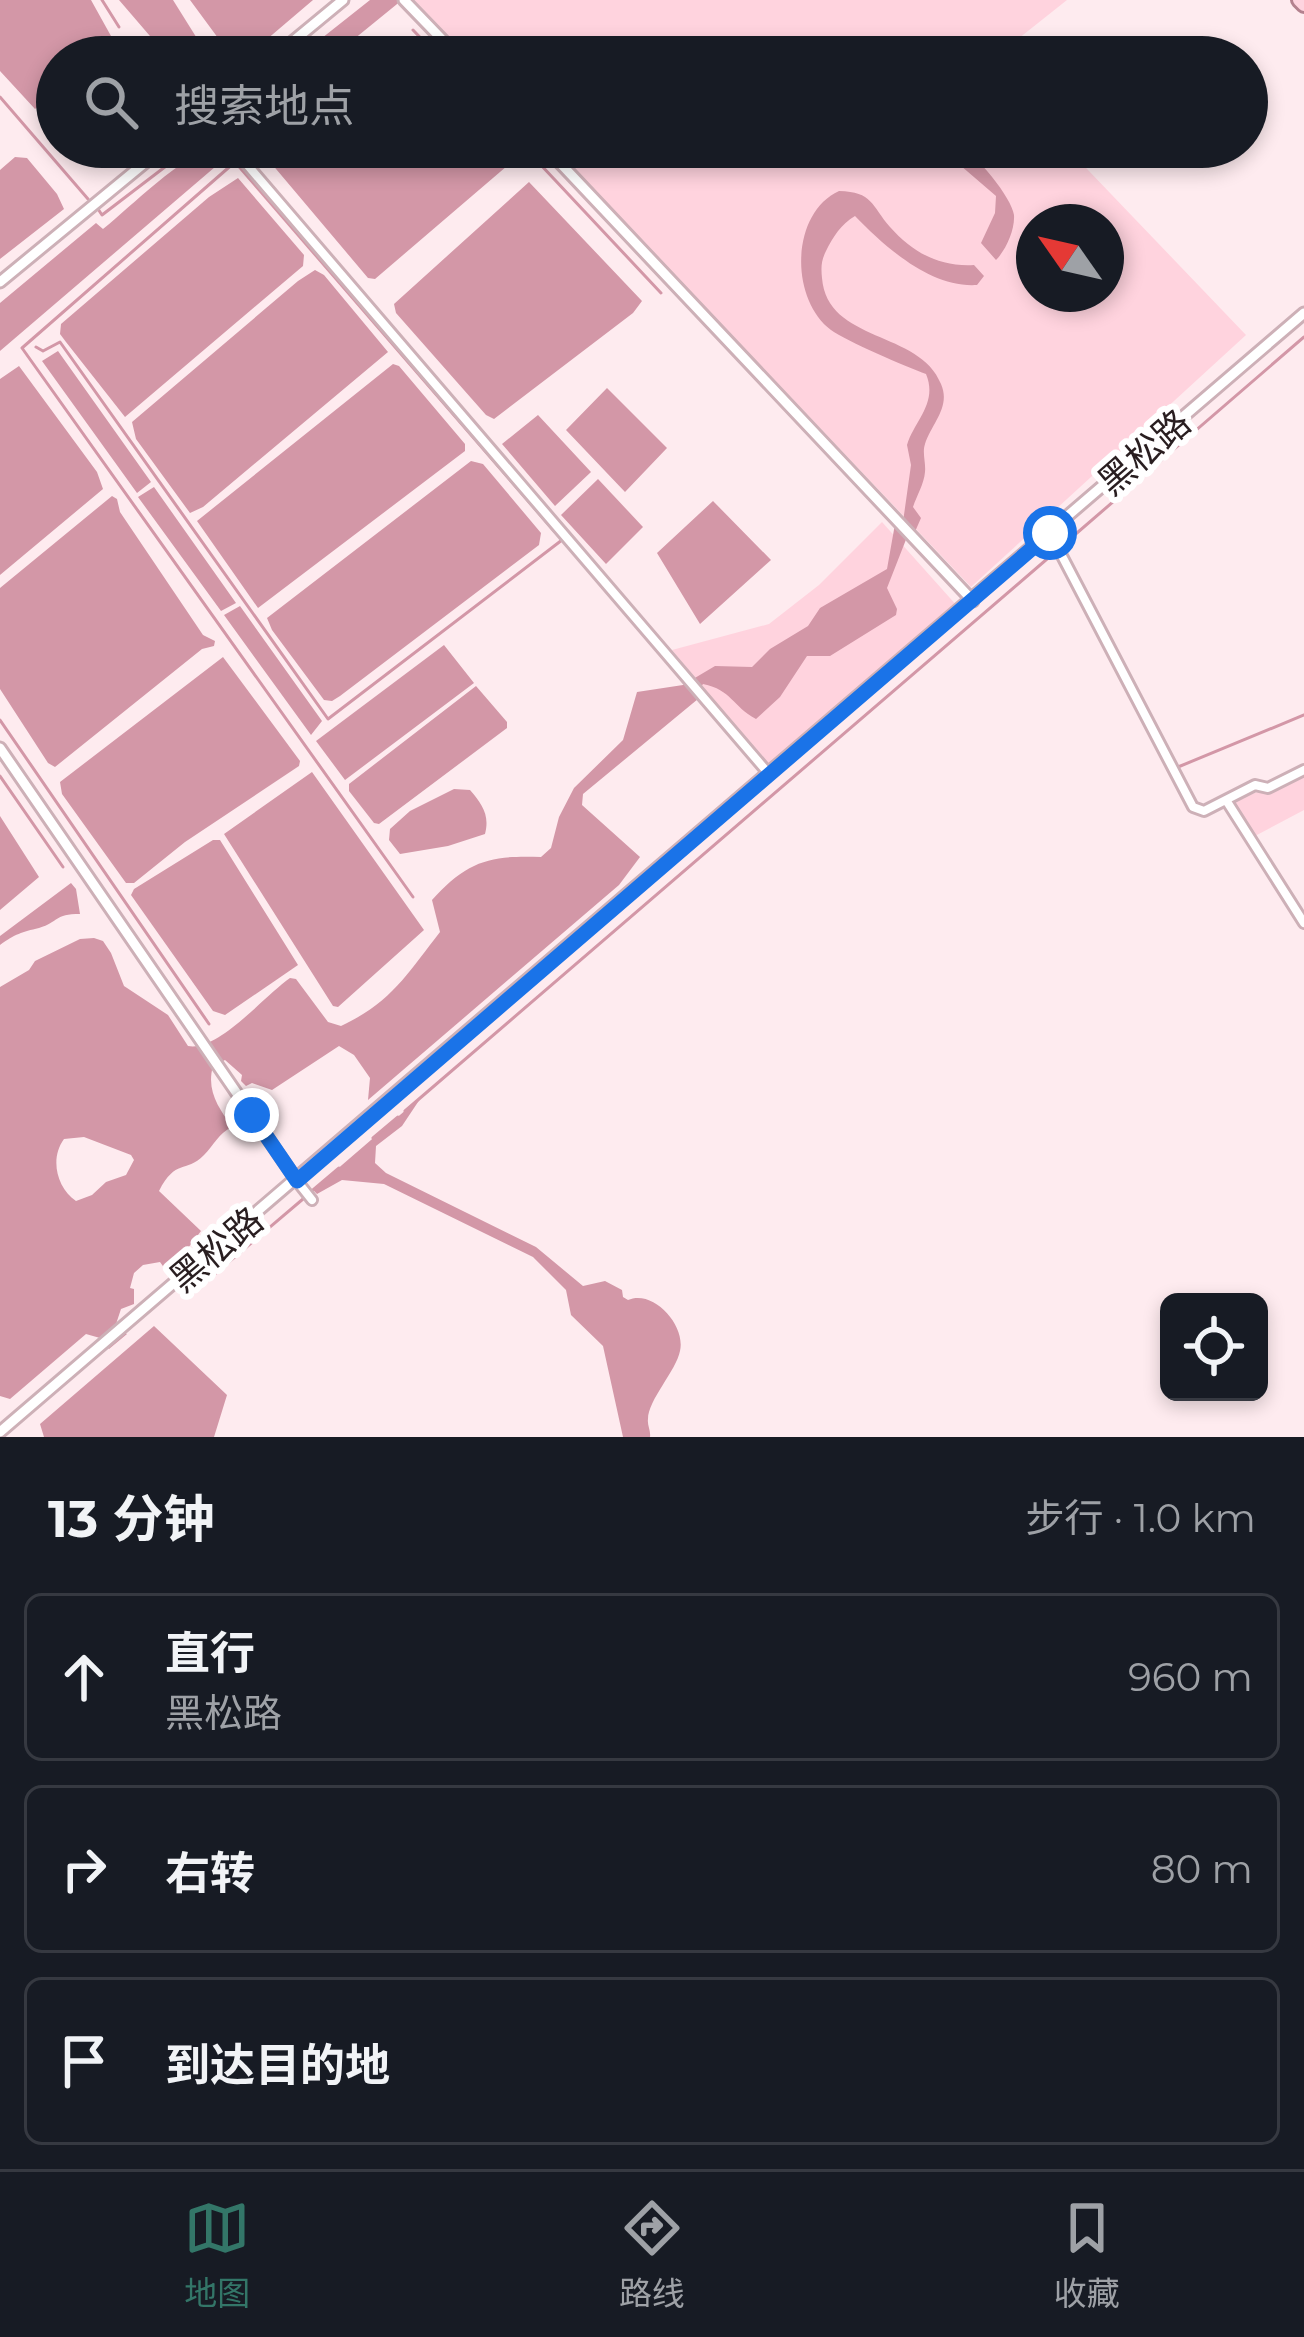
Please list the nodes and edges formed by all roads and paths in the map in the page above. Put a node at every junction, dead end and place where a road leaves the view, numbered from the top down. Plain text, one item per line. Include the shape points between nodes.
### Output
1 (343, 0) edge
2 (404, 0) edge
3 (299, 36) edge
4 (439, 36) edge
5 (138, 168) edge
6 (250, 168) edge
7 (565, 168) edge
8 (0, 282) edge
9 (1304, 313) edge
10 (1050, 533) junction
11 (974, 601) junction
12 (0, 748) edge
13 (1304, 770) edge
14 (769, 774) junction
15 (1226, 800) junction
16 (1304, 923) edge
17 (299, 1184) junction
18 (312, 1200) dead end
19 (0, 1432) edge

1 - 3 street
2 - 4 street
5 - 8 street
6 - 14 street
7 - 11 street
9 - 10 street, 黑松路
10 - 11 street, 黑松路
10 - 15 street via 1193,807 1204,811
11 - 14 street, 黑松路
12 - 17 street
13 - 15 street
14 - 17 street, 黑松路
15 - 16 street
17 - 18 street
17 - 19 street, 黑松路

